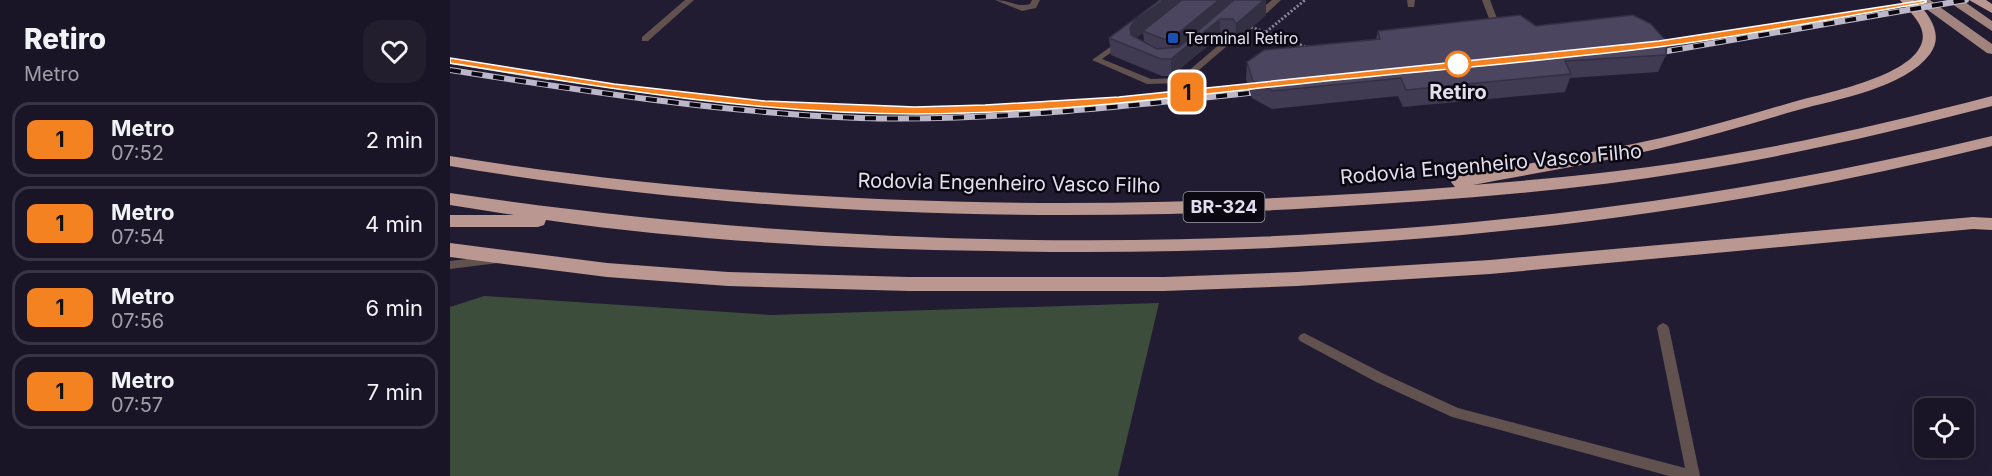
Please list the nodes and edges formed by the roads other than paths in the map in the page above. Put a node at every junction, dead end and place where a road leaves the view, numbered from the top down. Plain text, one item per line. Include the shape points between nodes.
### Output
1 (690, 0) edge
2 (999, 0) edge
3 (1036, 0) edge
4 (1277, 0) edge
5 (1486, 0) edge
6 (1907, 0) edge
7 (1921, 0) edge
8 (1953, 0) edge
9 (1976, 0) edge
10 (1992, 9) edge
11 (1264, 11) edge
12 (1494, 21) edge
13 (1992, 27) edge
14 (1130, 34) edge
15 (645, 39) dead end
16 (1230, 40) dead end
17 (1992, 50) edge
18 (1992, 101) edge
19 (1992, 141) edge
20 (450, 161) edge
21 (450, 199) edge
22 (1364, 199) junction
23 (450, 222) edge
24 (609, 222) junction
25 (1992, 224) edge
26 (450, 250) edge
27 (507, 258) junction
28 (450, 265) edge
29 (1663, 328) dead end
30 (1304, 338) dead end
31 (1692, 476) edge

1 - 15 lane
2 - 3 lane via 1023,9 1033,6
4 - 11 lane
5 - 12 lane
6 - 22 highway via 1927,24 1929,42 1917,60 1889,76 1708,132 1638,149
7 - 17 main road
8 - 13 main road
9 - 10 highway
14 - 16 lane via 1096,60 1150,82 1182,80
18 - 22 highway, Rodovia Engenheiro Vasco Filho / BR-324 via 1877,130 1687,167 1522,187
19 - 24 highway, BR-324 via 1749,193 1537,222 1366,237 1201,245 958,245
20 - 22 highway, Rodovia Engenheiro Vasco Filho / BR-324 via 753,197 969,209 1195,208
21 - 24 highway, BR-324
23 - 24 highway
25 - 27 highway via 1395,272 1190,283 996,285 723,279
26 - 27 highway
27 - 28 lane
29 - 31 lane
30 - 31 lane via 1456,413

